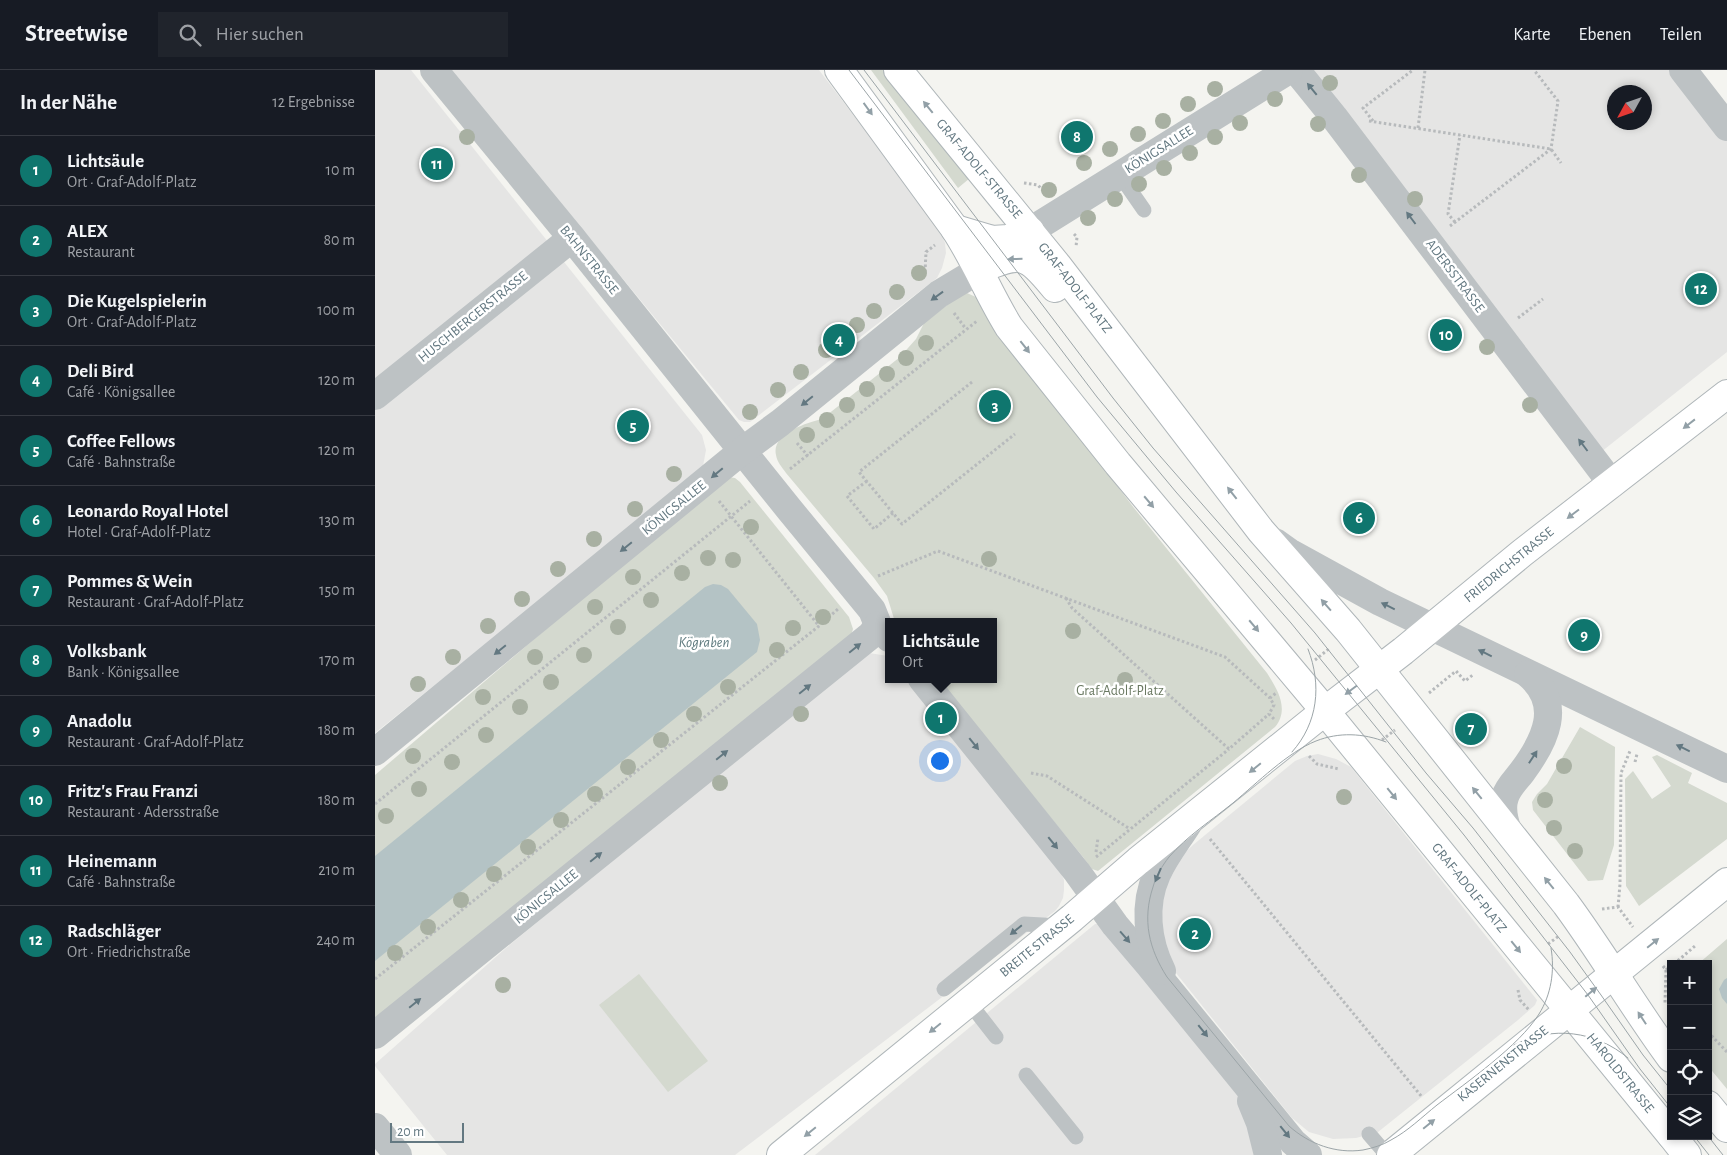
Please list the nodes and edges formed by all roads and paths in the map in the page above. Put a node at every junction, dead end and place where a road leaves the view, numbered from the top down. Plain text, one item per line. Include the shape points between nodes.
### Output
1 (434, 70) edge
2 (839, 70) edge
3 (898, 70) edge
4 (1289, 70) edge
5 (1296, 70) edge
6 (1413, 70) edge
7 (1425, 70) edge
8 (1535, 70) edge
9 (1683, 70) edge
10 (1334, 117) junction
11 (1373, 121) junction
12 (1418, 128) junction
13 (1727, 128) edge
14 (1460, 135) junction
15 (1551, 149) junction
16 (1561, 163) dead end
17 (1119, 174) junction
18 (1144, 210) dead end
19 (1455, 222) junction
20 (1445, 229) dead end
21 (1030, 231) junction
22 (948, 235) junction
23 (572, 238) junction
24 (979, 270) junction
25 (925, 276) dead end
26 (1543, 299) dead end
27 (952, 311) dead end
28 (1516, 320) dead end
29 (973, 382) dead end
30 (1727, 394) edge
31 (375, 396) edge
32 (1015, 434) dead end
33 (1192, 442) junction
34 (743, 451) junction
35 (867, 481) junction
36 (1612, 484) junction
37 (770, 486) junction
38 (893, 513) junction
39 (731, 516) junction
40 (1261, 531) junction
41 (866, 585) junction
42 (1066, 598) junction
43 (819, 626) junction
44 (1432, 627) junction
45 (1348, 630) junction
46 (883, 631) edge
47 (1379, 670) junction
48 (1528, 674) junction
49 (1295, 676) junction
50 (925, 683) edge
51 (1270, 698) junction
52 (1274, 705) dead end
53 (1325, 711) junction
54 (1269, 714) dead end
55 (1293, 738) joint
56 (1631, 748) dead end
57 (1229, 749) junction
58 (375, 752) edge
59 (1727, 769) edge
60 (1025, 772) dead end
61 (375, 804) edge
62 (1192, 818) junction
63 (1129, 829) junction
64 (1508, 831) junction
65 (1095, 857) dead end
66 (1727, 882) edge
67 (1095, 898) junction
68 (1618, 907) dead end
69 (1062, 926) junction
70 (1695, 946) dead end
71 (1679, 960) edge
72 (1667, 969) edge
73 (1614, 973) junction
74 (375, 979) edge
75 (943, 989) dead end
76 (1665, 992) joint
77 (1173, 995) junction
78 (968, 1002) junction
79 (1569, 1011) junction
80 (1665, 1011) dead end
81 (375, 1035) edge
82 (1712, 1036) edge
83 (996, 1037) dead end
84 (1667, 1052) edge
85 (1727, 1052) edge
86 (1232, 1067) junction
87 (1026, 1075) dead end
88 (1712, 1110) edge
89 (1438, 1117) junction
90 (375, 1127) edge
91 (1727, 1128) edge
92 (1667, 1131) edge
93 (1369, 1134) dead end
94 (1076, 1137) dead end
95 (1674, 1140) edge
96 (398, 1155) edge
97 (781, 1155) edge
98 (1268, 1155) edge
99 (1308, 1155) edge
100 (1387, 1155) edge
101 (1391, 1155) edge
102 (1687, 1155) edge

1 - 23 street, BAHNSTRASSE
2 -> 22 main road
21 -> 3 main road, GRAF-ADOLF-STRASSE
4 - 17 street, KÖNIGSALLEE
10 -> 5 street, ADERSSTRASSE
6 - 11 path via 1363,108
7 - 12 path
8 - 15 path via 1558,101
9 - 13 street
10 - 11 path
36 -> 10 street, ADERSSTRASSE
11 - 12 path
12 - 14 path
14 - 15 path
14 - 19 path via 1448,214
15 - 16 path
15 - 19 path
17 - 18 lane
17 - 21 street, KÖNIGSALLEE
19 - 20 path
21 - 22 main road, GRAF-ADOLF-STRASSE via 1008,239 992,240
21 - 33 main road, GRAF-ADOLF-PLATZ
22 - 24 main road via 971,254
22 - 25 path via 926,252
23 - 31 street, HUSCHBERGERSTRASSE
23 - 34 street, BAHNSTRASSE
33 -> 24 main road, GRAF-ADOLF-PLATZ via 1156,412 1123,376 1038,268 1020,257
24 -> 34 street, KÖNIGSALLEE via 939,294
24 -> 49 main road, GRAF-ADOLF-PLATZ via 1009,327 1118,464
26 - 28 path
27 - 37 path via 966,328
29 - 35 path via 859,472
30 -> 36 main road, FRIEDRICHSTRASSE
32 - 38 path via 902,524
40 -> 33 main road, GRAF-ADOLF-PLATZ
34 - 37 street
34 -> 58 street, KÖNIGSALLEE
35 - 38 path
35 - 38 path via 847,496 874,529
36 -> 44 main road, FRIEDRICHSTRASSE
37 - 39 path
37 - 41 street
39 - 43 path
39 - 61 path
44 -> 40 street, GRAF-ADOLF-PLATZ via 1289,552
45 -> 40 main road, GRAF-ADOLF-PLATZ
41 - 42 path via 937,551
41 - 43 path
41 - 46 street via 872,610
42 - 51 path via 1225,657
42 - 57 path via 1072,608
43 - 74 path
44 - 47 main road, FRIEDRICHSTRASSE
48 -> 44 street, GRAF-ADOLF-PLATZ
45 - 47 main road, GRAF-ADOLF-PLATZ
45 - 49 path
81 -> 46 street, KÖNIGSALLEE via 871,635
47 -> 53 main road, FRIEDRICHSTRASSE
64 -> 47 main road, GRAF-ADOLF-PLATZ
59 -> 48 street, GRAF-ADOLF-PLATZ
64 -> 48 street, GRAF-ADOLF-PLATZ via 1503,812 1505,795 1539,746 1549,715 1544,693
49 - 51 path
49 - 53 main road, GRAF-ADOLF-PLATZ
50 -> 67 street
51 - 52 path
53 - 55 main road, FRIEDRICHSTRASSE
53 -> 79 main road, GRAF-ADOLF-PLATZ
54 - 57 path
55 -> 62 main road, BREITE STRASSE
56 - 68 path via 1621,773
57 - 63 path
60 - 63 path via 1047,776
62 - 67 main road, BREITE STRASSE
62 -> 77 street via 1157,874 1149,911 1153,950
62 - 89 path
63 - 65 path
73 -> 64 main road, GRAF-ADOLF-PLATZ via 1566,904
73 -> 66 main road, KASERNENSTRASSE
67 - 69 main road, BREITE STRASSE
67 -> 77 street
69 -> 75 lane via 1024,924
69 - 78 main road, BREITE STRASSE
70 - 71 path
72 - 76 path
79 -> 73 main road, KASERNENSTRASSE
84 -> 73 main road
76 - 80 path
77 -> 86 street
78 - 83 lane
78 -> 97 main road, BREITE STRASSE
79 - 89 main road, KASERNENSTRASSE
79 - 92 main road, HAROLDSTRASSE
82 - 85 path
86 - 98 street via 1254,1107
86 -> 99 street via 1293,1142
87 - 94 lane
88 - 91 main road
101 -> 89 main road, KASERNENSTRASSE
90 - 96 street
93 - 100 lane
95 - 102 main road, HAROLDSTRASSE

